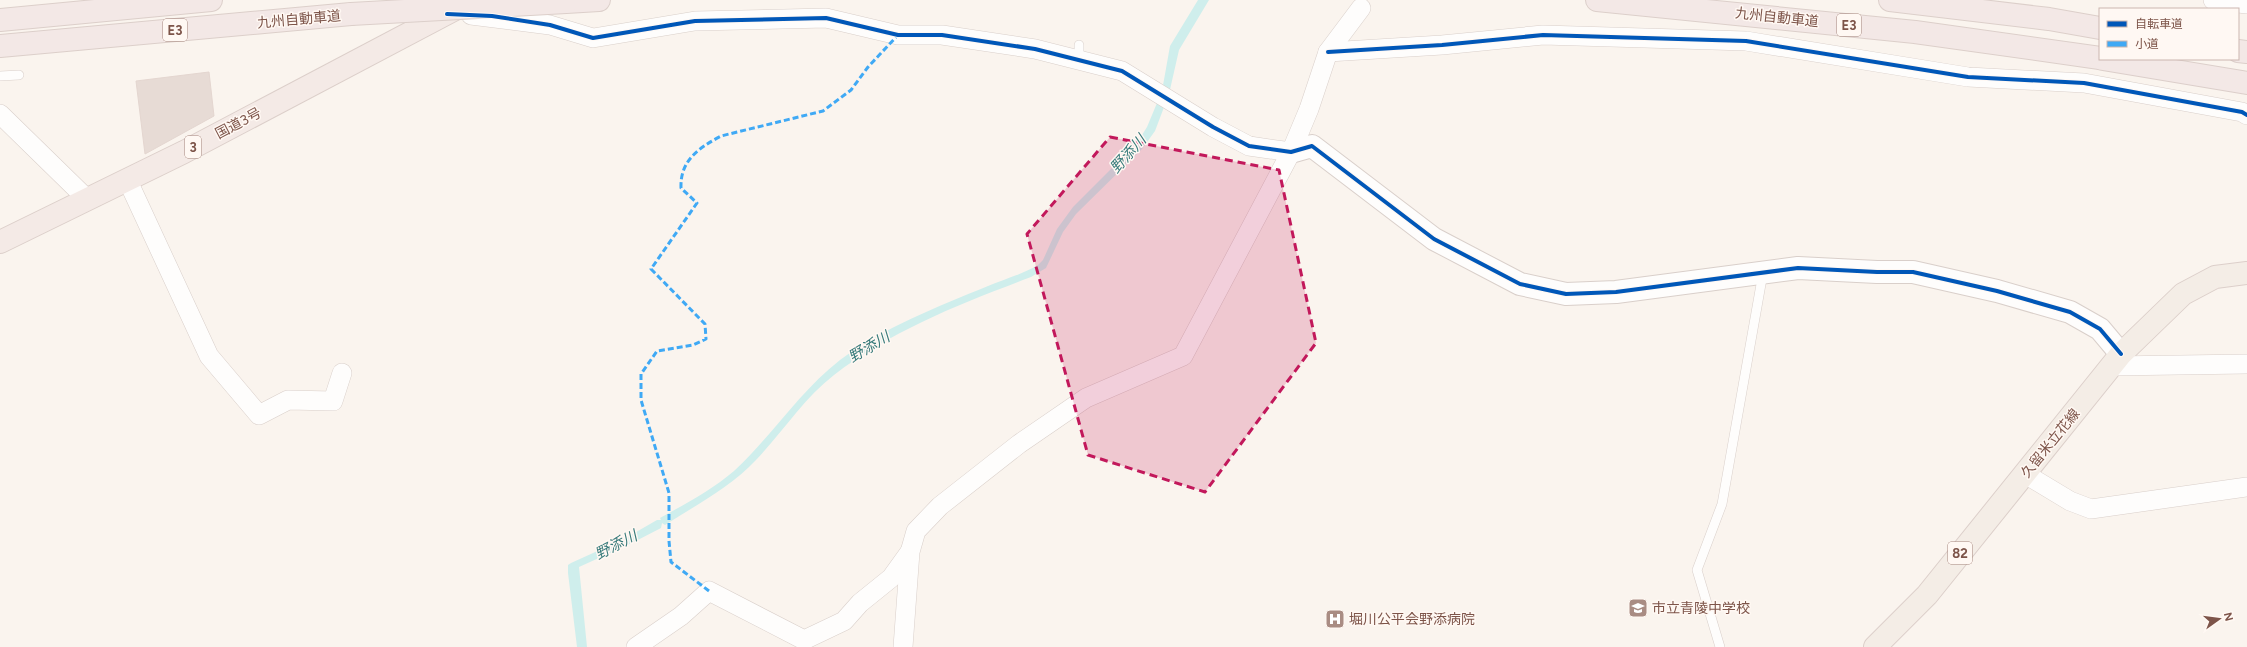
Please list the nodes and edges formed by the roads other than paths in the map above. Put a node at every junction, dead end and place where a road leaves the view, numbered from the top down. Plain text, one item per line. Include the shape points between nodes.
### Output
1 (211, 0) edge
2 (473, 0) edge
3 (599, 0) edge
4 (1597, 0) edge
5 (1890, 0) edge
6 (2213, 0) edge
7 (2247, 4) edge
8 (444, 7) edge
9 (1361, 8) dead end
10 (0, 20) edge
11 (2099, 28) edge
12 (0, 46) edge
13 (1328, 52) junction
14 (2099, 58) edge
15 (2109, 60) edge
16 (19, 75) dead end
17 (0, 76) edge
18 (2247, 84) edge
19 (0, 114) edge
20 (2247, 115) edge
21 (1291, 152) junction
22 (127, 179) junction
23 (87, 199) junction
24 (0, 242) edge
25 (1763, 271) junction
26 (2247, 273) edge
27 (2117, 360) junction
28 (2247, 364) edge
29 (342, 373) dead end
30 (2025, 474) junction
31 (2247, 487) edge
32 (910, 552) junction
33 (636, 647) edge
34 (903, 647) edge
35 (1720, 647) edge
36 (1875, 647) edge

1 - 10 highway, E3
2 - 8 highway, 国道3号 / 3
3 - 12 highway, 九州自動車道 / E3, bridge via 351,14
4 - 14 highway, 九州自動車道 / E3 via 1915,32
5 - 11 highway via 2049,19
6 - 7 street
8 - 21 street via 550,25 593,38 695,21 826,18 898,35 942,35 1079,53 1122,71 1249,146
8 - 22 highway, 国道3号 / 3 via 424,26
9 - 13 street
13 - 20 street via 1442,45 1543,35 1746,41 1968,78 2084,83
13 - 21 street
15 - 18 highway
16 - 17 lane
19 - 23 street
21 - 25 street via 1312,146 1434,239 1520,284 1566,294 1608,292
21 - 32 street via 1183,356 1086,398 1019,444 940,506 916,532
22 - 23 highway, 国道3号 / 3
22 - 29 street via 209,356 259,416 288,400 332,401
23 - 24 highway, 国道3号 / 3
25 - 27 street via 1798,268 1913,272 1997,291 2070,312 2100,329
25 - 35 lane via 1722,504 1697,570
26 - 27 main road, 久留米立花線 / 82 via 2215,277 2183,294
27 - 28 street
27 - 30 main road, 久留米立花線 / 82
30 - 31 street via 2070,501 2092,510
30 - 36 main road, 久留米立花線 / 82 via 1927,595
32 - 33 street via 891,578 844,621 804,640 709,590 681,616
32 - 34 street

